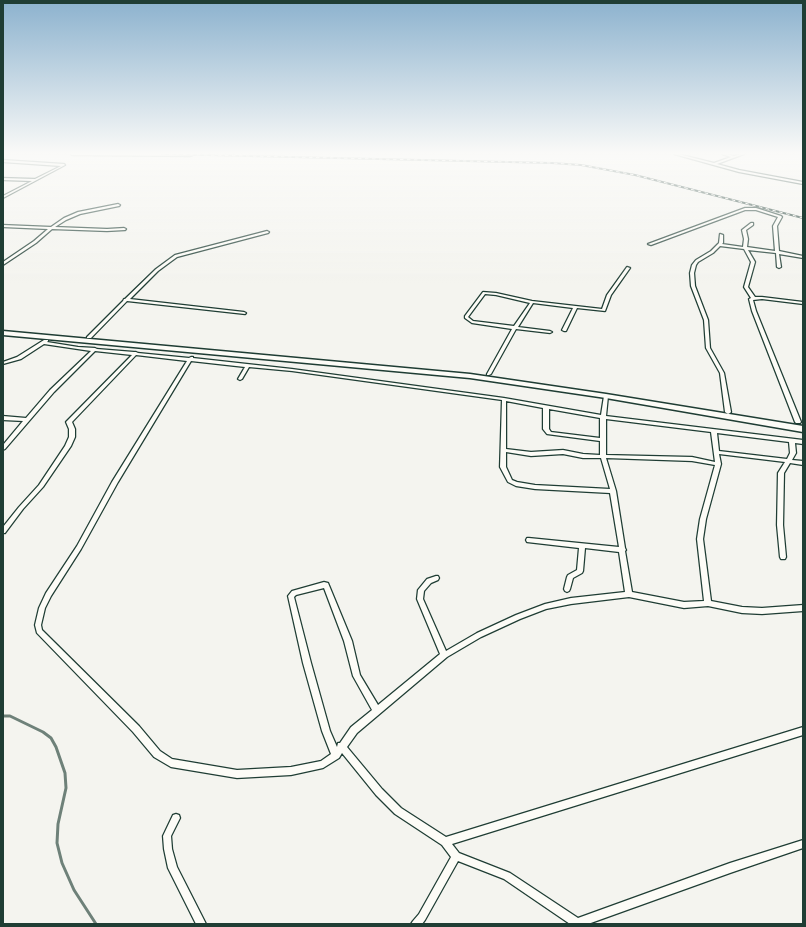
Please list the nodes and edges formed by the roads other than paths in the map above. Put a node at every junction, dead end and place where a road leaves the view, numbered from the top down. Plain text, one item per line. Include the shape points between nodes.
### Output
1 (118, 206) dead end
2 (752, 224) dead end
3 (3, 226) edge
4 (51, 228) junction
5 (124, 229) dead end
6 (267, 232) dead end
7 (721, 235) dead end
8 (650, 244) dead end
9 (719, 245) junction
10 (745, 248) junction
11 (776, 252) junction
12 (803, 257) edge
13 (3, 264) edge
14 (779, 267) dead end
15 (628, 268) dead end
16 (753, 298) junction
17 (125, 300) junction
18 (532, 302) junction
19 (803, 303) edge
20 (576, 307) junction
21 (244, 313) dead end
22 (3, 328) edge
23 (514, 328) junction
24 (564, 330) dead end
25 (3, 332) edge
26 (550, 332) dead end
27 (51, 337) junction
28 (89, 337) junction
29 (44, 343) junction
30 (95, 349) junction
31 (136, 353) junction
32 (191, 358) junction
33 (3, 363) edge
34 (248, 365) junction
35 (368, 365) junction
36 (488, 374) junction
37 (240, 379) dead end
38 (606, 396) junction
39 (504, 399) junction
40 (546, 408) junction
41 (728, 412) junction
42 (603, 417) junction
43 (3, 418) edge
44 (27, 420) junction
45 (801, 424) edge
46 (714, 432) junction
47 (602, 440) junction
48 (792, 440) junction
49 (6, 442) edge
50 (803, 442) edge
51 (3, 448) edge
52 (504, 450) junction
53 (717, 452) junction
54 (603, 457) junction
55 (789, 461) junction
56 (803, 463) edge
57 (718, 464) junction
58 (613, 491) junction
59 (3, 531) edge
60 (529, 540) dead end
61 (582, 545) junction
62 (623, 550) junction
63 (782, 557) dead end
64 (436, 578) dead end
65 (567, 589) dead end
66 (629, 594) junction
67 (708, 603) junction
68 (803, 608) edge
69 (444, 655) junction
70 (376, 711) junction
71 (803, 731) edge
72 (341, 746) junction
73 (336, 755) junction
74 (176, 818) dead end
75 (445, 842) junction
76 (803, 844) edge
77 (456, 856) junction
78 (577, 923) edge
79 (201, 924) edge
80 (416, 924) edge

1 - 4 street via 79,213
2 - 10 street via 744,230
3 - 4 street
4 - 5 street
4 - 13 street
6 - 17 street via 176,256
7 - 9 street
8 - 11 street via 750,209 780,217 775,228
9 - 10 street
9 - 41 street via 697,261 692,277 706,320 708,348 722,373
10 - 11 street
10 - 16 street via 752,262 746,287
11 - 12 street
11 - 14 street
15 - 20 street via 609,295 606,308 600,310
16 - 19 street
16 - 45 street via 751,304
17 - 21 street
17 - 28 street
18 - 20 street
18 - 23 street
18 - 23 street via 484,293 466,317
20 - 24 street
22 - 28 main road
23 - 26 street
23 - 36 street
25 - 27 main road
27 - 29 street
27 - 35 main road
28 - 35 main road
29 - 30 street
29 - 33 street via 19,358
30 - 31 street
30 - 44 street via 52,391
31 - 32 street
31 - 59 street via 69,422 72,429 68,446 41,486
32 - 34 street
32 - 73 street via 48,595 39,616 40,631 136,729 157,754 172,763 237,774 265,773 291,771 323,764
34 - 37 street
34 - 39 street
35 - 36 main road
35 - 38 main road via 470,376
36 - 41 main road
38 - 42 street
38 - 45 main road
39 - 40 street
39 - 52 street
40 - 42 street
40 - 47 street via 546,429 549,433
41 - 45 main road
42 - 46 street
42 - 47 street
43 - 44 street
44 - 49 street
46 - 48 street
46 - 53 street
47 - 54 street
48 - 50 street
48 - 55 street via 793,453
49 - 51 street
52 - 54 street via 531,454 559,452
52 - 58 street via 502,467 510,481 516,484
53 - 55 street
53 - 57 street
54 - 57 street via 692,459
54 - 58 street
55 - 56 street
55 - 63 street via 781,473
57 - 67 street via 700,539
58 - 62 street
60 - 61 street
61 - 62 street
61 - 65 street via 580,571 570,577
62 - 66 street
64 - 69 street via 429,581 421,590 420,599
66 - 67 street via 684,605
66 - 69 street via 545,607 480,635
67 - 68 street via 742,610
69 - 70 street
70 - 72 street via 354,730
70 - 73 street via 357,676 348,641 326,585 294,593 291,596 307,664 326,731
71 - 75 street
72 - 73 street
72 - 75 street via 378,792 398,811
74 - 79 street via 167,836 168,849 173,868
75 - 77 street
76 - 78 street
77 - 78 street via 507,876
77 - 80 street

